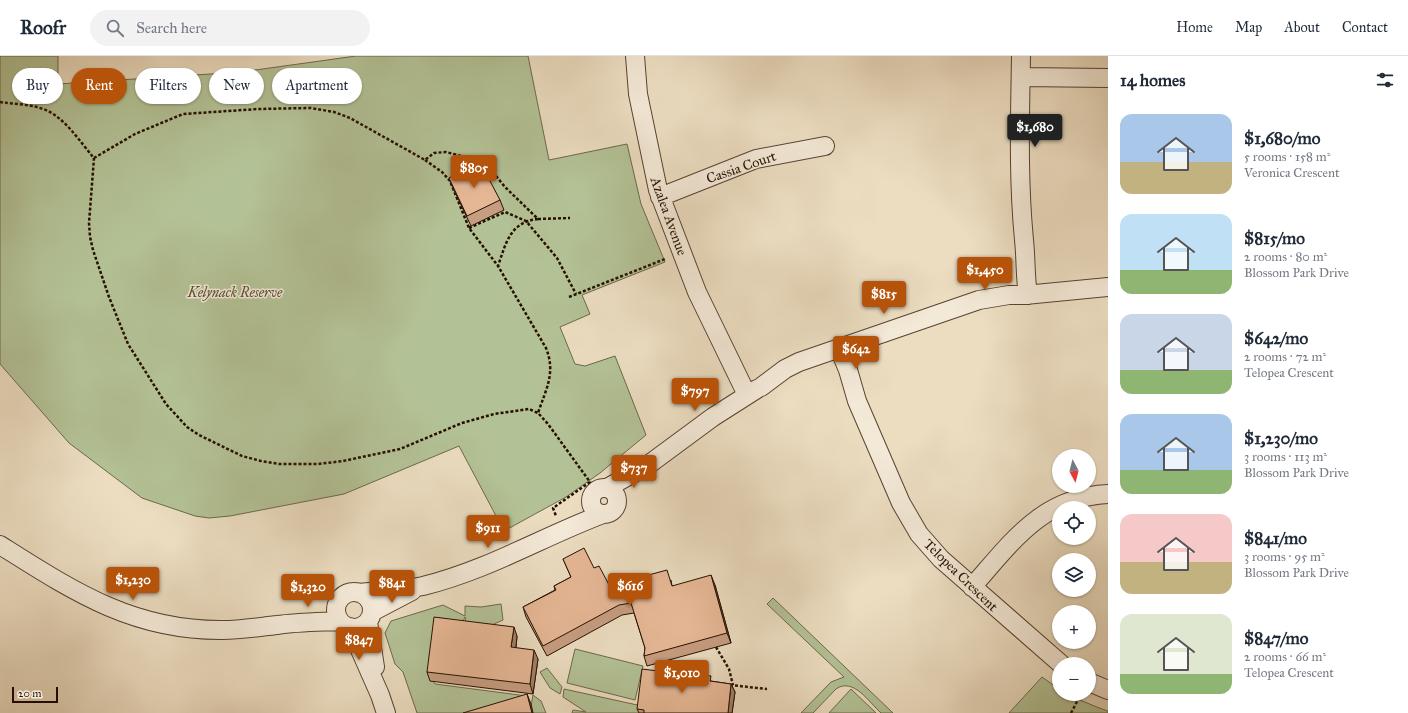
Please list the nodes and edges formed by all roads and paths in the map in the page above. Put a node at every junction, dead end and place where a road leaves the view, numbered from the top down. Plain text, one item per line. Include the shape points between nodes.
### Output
1 (636, 56) edge
2 (1021, 56) edge
3 (1021, 77) junction
4 (1108, 78) edge
5 (0, 102) edge
6 (825, 146) dead end
7 (94, 158) junction
8 (425, 160) junction
9 (660, 197) junction
10 (570, 218) dead end
11 (538, 219) junction
12 (526, 221) junction
13 (469, 228) junction
14 (665, 259) dead end
15 (498, 266) junction
16 (1108, 287) edge
17 (576, 294) junction
18 (1030, 294) junction
19 (569, 298) dead end
20 (833, 351) junction
21 (755, 390) junction
22 (538, 412) junction
23 (648, 465) junction
24 (606, 488) junction
25 (1108, 494) edge
26 (590, 499) junction
27 (610, 510) junction
28 (560, 523) junction
29 (0, 545) edge
30 (421, 586) junction
31 (972, 587) junction
32 (359, 593) junction
33 (370, 617) junction
34 (342, 619) junction
35 (716, 647) edge
36 (1053, 657) edge
37 (1096, 685) edge
38 (768, 689) dead end
39 (1108, 690) edge
40 (380, 695) junction
41 (1077, 701) edge
42 (386, 713) edge
43 (1071, 713) edge

1 - 9 street, Azalea Avenue via 638,94
2 - 3 street
3 - 4 street
3 - 18 street via 1020,184 1025,272
5 - 7 path via 33,107 52,114
6 - 9 street, Cassia Court via 756,159
7 - 8 path via 135,134 183,114 312,108 350,118
7 - 22 path via 90,237 109,297 128,344 166,404 187,427 199,435 242,456 261,461 318,464 400,449 462,423 494,414 522,409
8 - 11 path via 434,153 446,152 480,161 487,165
8 - 13 path via 450,181
9 - 21 street, Azalea Avenue via 697,292 724,344 745,369
10 - 11 path
11 - 12 path
12 - 13 path via 505,212
12 - 15 path via 512,231
12 - 17 path via 557,258
13 - 15 path
14 - 17 path
15 - 22 path via 550,356 552,372
16 - 18 street
17 - 19 path
18 - 20 street via 998,305 951,310 893,328
20 - 21 street via 805,370
20 - 31 street, Telopea Crescent via 840,373 857,401 910,520 930,547
21 - 23 street
22 - 28 path via 590,482 553,508
23 - 24 street
23 - 27 street
24 - 26 street via 596,490
24 - 27 street via 616,496
25 - 31 street via 1069,501 1037,518 1011,542
26 - 27 street via 595,511
26 - 28 street
27 - 28 street
28 - 30 street via 548,539 497,561
29 - 34 street via 93,601 135,617 176,626 222,630
30 - 32 street
30 - 33 street
31 - 36 street, Telopea Crescent
32 - 33 street via 369,600
32 - 34 street via 347,594 339,601
33 - 34 street via 360,627
33 - 40 street
34 - 40 street
35 - 38 path via 729,669 731,685
37 - 39 street
40 - 42 street
41 - 43 path

